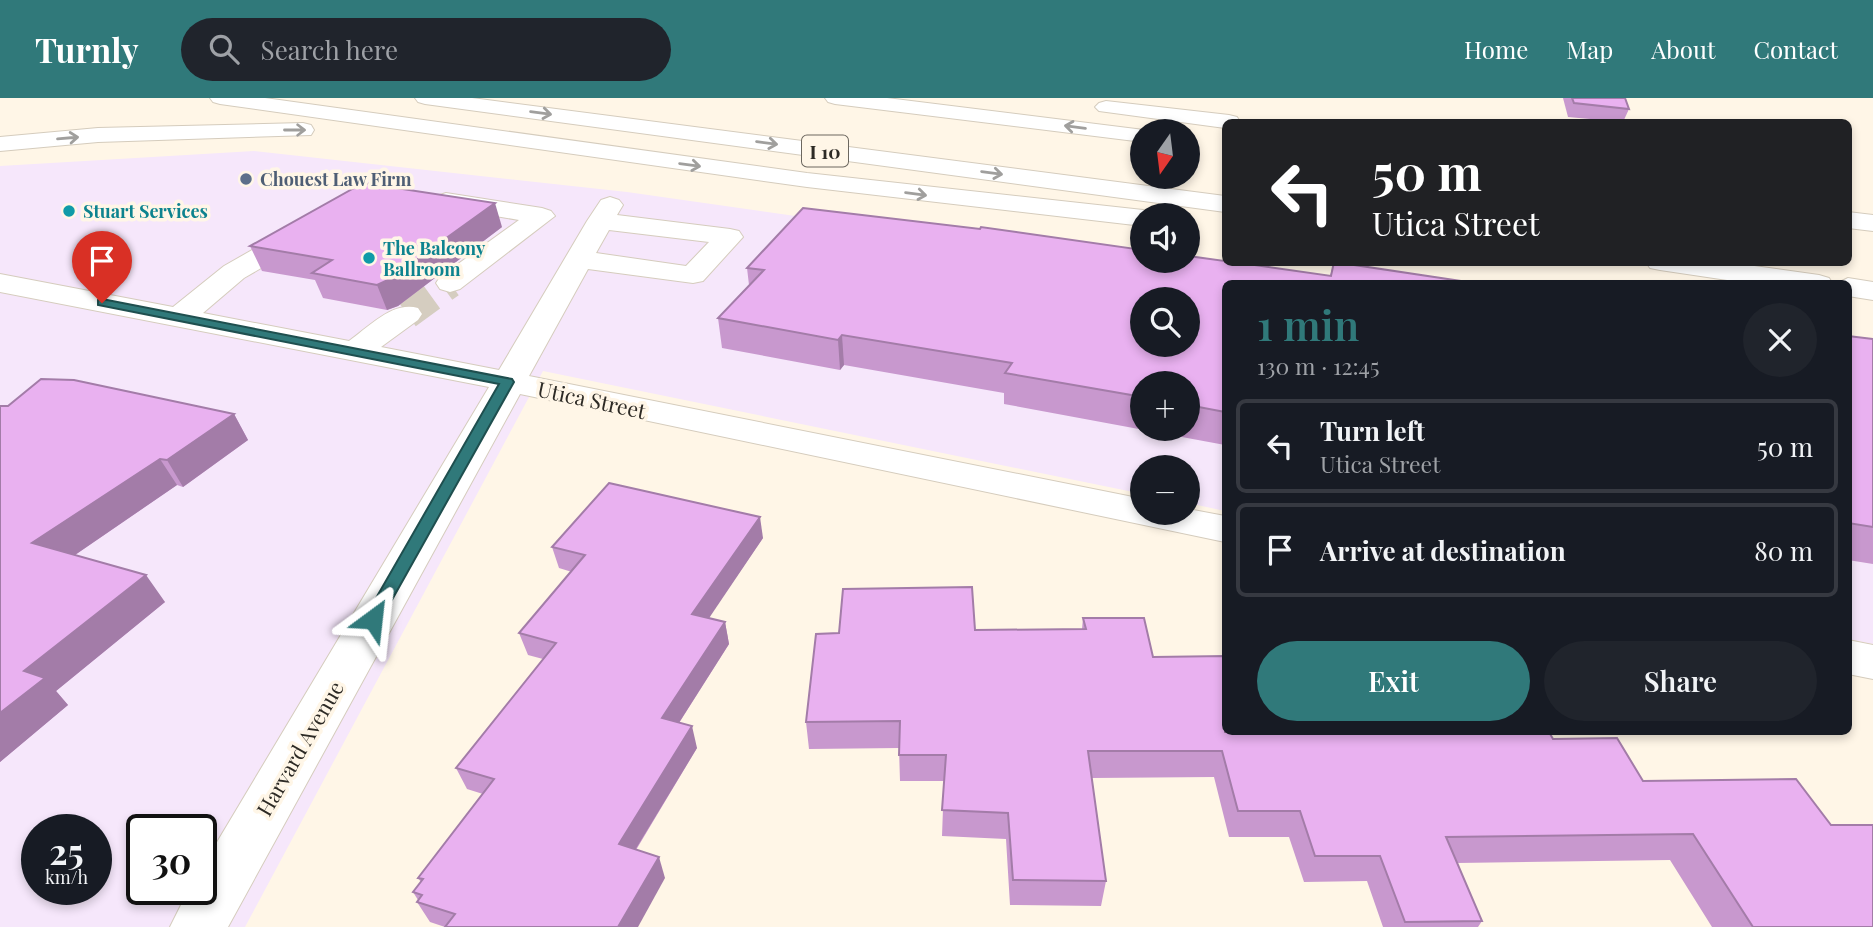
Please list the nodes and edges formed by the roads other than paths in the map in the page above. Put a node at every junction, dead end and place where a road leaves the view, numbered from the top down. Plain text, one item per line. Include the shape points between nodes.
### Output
1 (220, 98) edge
2 (425, 98) edge
3 (835, 98) edge
4 (1085, 104) dead end
5 (1222, 121) edge
6 (1130, 133) edge
7 (0, 144) edge
8 (622, 155) junction
9 (418, 197) edge
10 (1222, 204) edge
11 (1130, 217) edge
12 (1852, 220) edge
13 (1200, 223) edge
14 (1873, 223) edge
15 (317, 225) edge
16 (1222, 225) edge
17 (578, 260) junction
18 (1689, 266) edge
19 (1790, 280) edge
20 (0, 283) edge
21 (450, 283) tunnel mouth
22 (1852, 288) edge
23 (1873, 291) edge
24 (407, 314) tunnel mouth
25 (179, 318) junction
26 (354, 352) junction
27 (508, 382) junction
28 (1130, 509) edge
29 (1200, 524) edge
30 (1222, 528) edge
31 (1852, 658) edge
32 (1873, 662) edge
33 (198, 927) edge

1 - 8 main road
2 -> 10 main road, I 10
6 -> 3 main road
4 - 5 main road
7 -> 8 main road via 124,134 360,130
8 -> 11 main road
9 - 21 main road via 542,216
12 - 14 main road
13 - 16 main road
15 - 25 main road via 234,272
17 - 17 main road, Harvard Avenue via 605,213 730,237 693,275
17 - 27 main road, Harvard Avenue
18 - 19 main road
20 - 25 main road, Utica Street
22 - 23 main road
24 - 26 main road
25 - 26 main road, Utica Street
26 - 27 main road, Utica Street
27 - 28 main road, Utica Street
27 - 33 main road, Harvard Avenue
29 - 30 main road, Utica Street
31 - 32 main road

